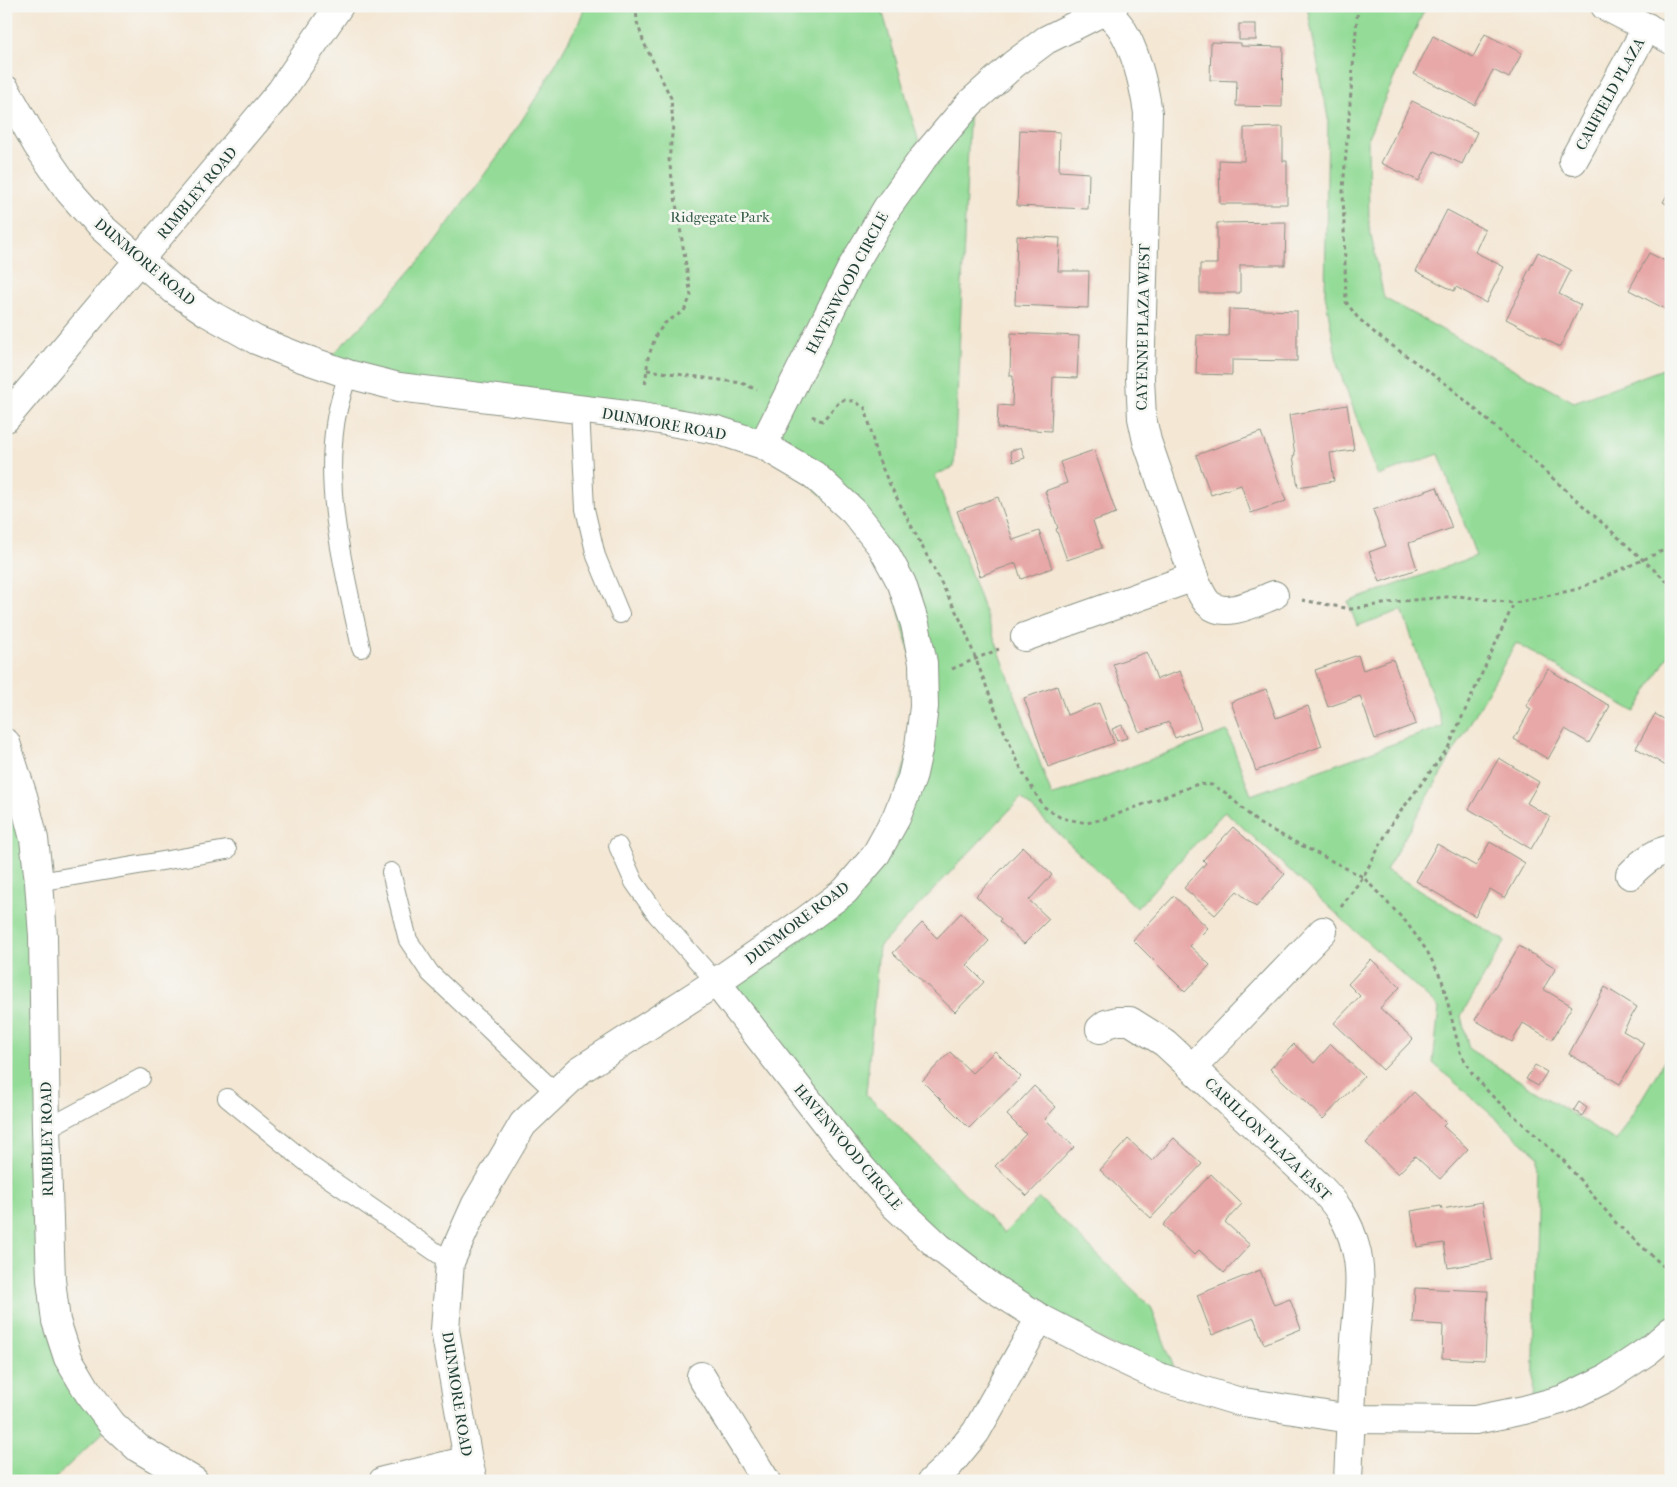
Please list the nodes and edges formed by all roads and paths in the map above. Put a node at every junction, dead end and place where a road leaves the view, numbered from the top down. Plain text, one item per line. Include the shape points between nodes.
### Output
1 (339, 6) edge
2 (636, 6) edge
3 (1358, 6) edge
4 (1605, 6) edge
5 (1106, 8) edge
6 (1647, 27) junction
7 (1671, 40) edge
8 (6, 90) edge
9 (1573, 161) dead end
10 (140, 261) junction
11 (647, 370) junction
12 (348, 374) junction
13 (784, 404) junction
14 (580, 410) junction
15 (642, 417) junction
16 (6, 418) edge
17 (763, 445) junction
18 (1671, 547) edge
19 (1641, 560) junction
20 (1194, 577) junction
21 (1671, 586) edge
22 (1274, 595) joint
23 (1514, 603) junction
24 (620, 614) dead end
25 (1025, 637) joint
26 (361, 648) dead end
27 (977, 659) junction
28 (923, 672) junction
29 (6, 744) edge
30 (618, 846) dead end
31 (1671, 849) edge
32 (227, 850) dead end
33 (391, 872) dead end
34 (1630, 875) dead end
35 (1363, 877) junction
36 (39, 882) junction
37 (1322, 931) joint
38 (716, 982) junction
39 (1100, 1029) dead end
40 (1193, 1068) junction
41 (142, 1078) dead end
42 (556, 1094) junction
43 (227, 1098) dead end
44 (46, 1129) junction
45 (450, 1262) junction
46 (1671, 1273) edge
47 (1040, 1318) junction
48 (1671, 1331) edge
49 (701, 1376) dead end
50 (1350, 1419) junction
51 (471, 1470) edge
52 (194, 1481) edge
53 (383, 1481) edge
54 (766, 1481) edge
55 (932, 1481) edge
56 (1348, 1481) edge

1 - 10 street, RIMBLEY ROAD via 281,92
2 - 11 path via 644,43 671,98 673,126 669,160 691,296 684,311 665,323 656,334
3 - 19 path via 1343,189 1346,302 1376,334 1450,387
4 - 6 street
5 - 13 street, HAVENWOOD CIRCLE via 1046,40 1014,64 970,103 923,158 887,208 852,267
5 - 20 street, CAYENNE PLAZA WEST via 1126,37 1146,102 1148,126 1140,378 1142,418 1150,451
6 - 7 street
6 - 9 street, CAUFIELD PLAZA
8 - 10 street, DUNMORE ROAD via 37,145 69,191 99,225
10 - 12 street, DUNMORE ROAD via 194,304 256,340
10 - 16 street, RIMBLEY ROAD
11 - 13 path via 742,383
11 - 15 path
12 - 14 street, DUNMORE ROAD via 399,387
12 - 26 lane via 335,425 332,471 338,541
13 - 17 street, HAVENWOOD CIRCLE
13 - 27 path via 822,421 841,400 854,401 865,408 874,451 962,623
14 - 15 street, DUNMORE ROAD
14 - 24 lane via 585,509 596,556
15 - 17 street, DUNMORE ROAD via 717,430
17 - 28 street, DUNMORE ROAD via 814,475 854,512 882,546 902,584 915,624
18 - 19 path
19 - 21 path
19 - 23 path via 1578,589
20 - 22 street, CAYENNE PLAZA WEST via 1204,600 1216,609 1232,609
20 - 25 street
22 - 23 path via 1351,609 1458,596
23 - 35 path via 1448,748 1392,822
25 - 27 path
27 - 28 path via 955,668
27 - 35 path via 1022,771 1043,806 1061,818 1087,823 1198,784 1212,785 1226,793 1258,823
28 - 38 street, DUNMORE ROAD via 924,707 912,778 896,818 875,856 845,891
29 - 36 street, RIMBLEY ROAD via 34,839
30 - 38 lane via 634,882 657,915
31 - 34 street via 1655,854
32 - 36 lane
33 - 42 lane via 408,940 430,973
35 - 37 path
35 - 46 path via 1406,922 1427,951 1442,980 1460,1052 1472,1072 1491,1095 1564,1161 1617,1224
36 - 44 street, RIMBLEY ROAD
37 - 40 street, CARILLON PLAZA EAST
38 - 42 street, DUNMORE ROAD via 580,1070
38 - 47 street, HAVENWOOD CIRCLE via 852,1157 894,1205 939,1247 990,1286
39 - 40 street, CARILLON PLAZA EAST via 1117,1021 1130,1021 1165,1042
40 - 50 street, CARILLON PLAZA EAST via 1318,1185 1336,1204 1346,1221 1356,1247 1359,1276
41 - 44 lane
42 - 45 street, DUNMORE ROAD via 524,1124 476,1204
43 - 45 lane via 311,1166
44 - 52 street, RIMBLEY ROAD via 51,1280 56,1321 68,1358 112,1424 138,1448
45 - 51 street, DUNMORE ROAD via 445,1330
47 - 50 street, HAVENWOOD CIRCLE via 1162,1378 1237,1401
47 - 55 street via 976,1432
48 - 50 street, HAVENWOOD CIRCLE via 1607,1378 1564,1399 1524,1410 1475,1420
49 - 54 street
50 - 56 street, CARILLON PLAZA EAST
51 - 53 street

